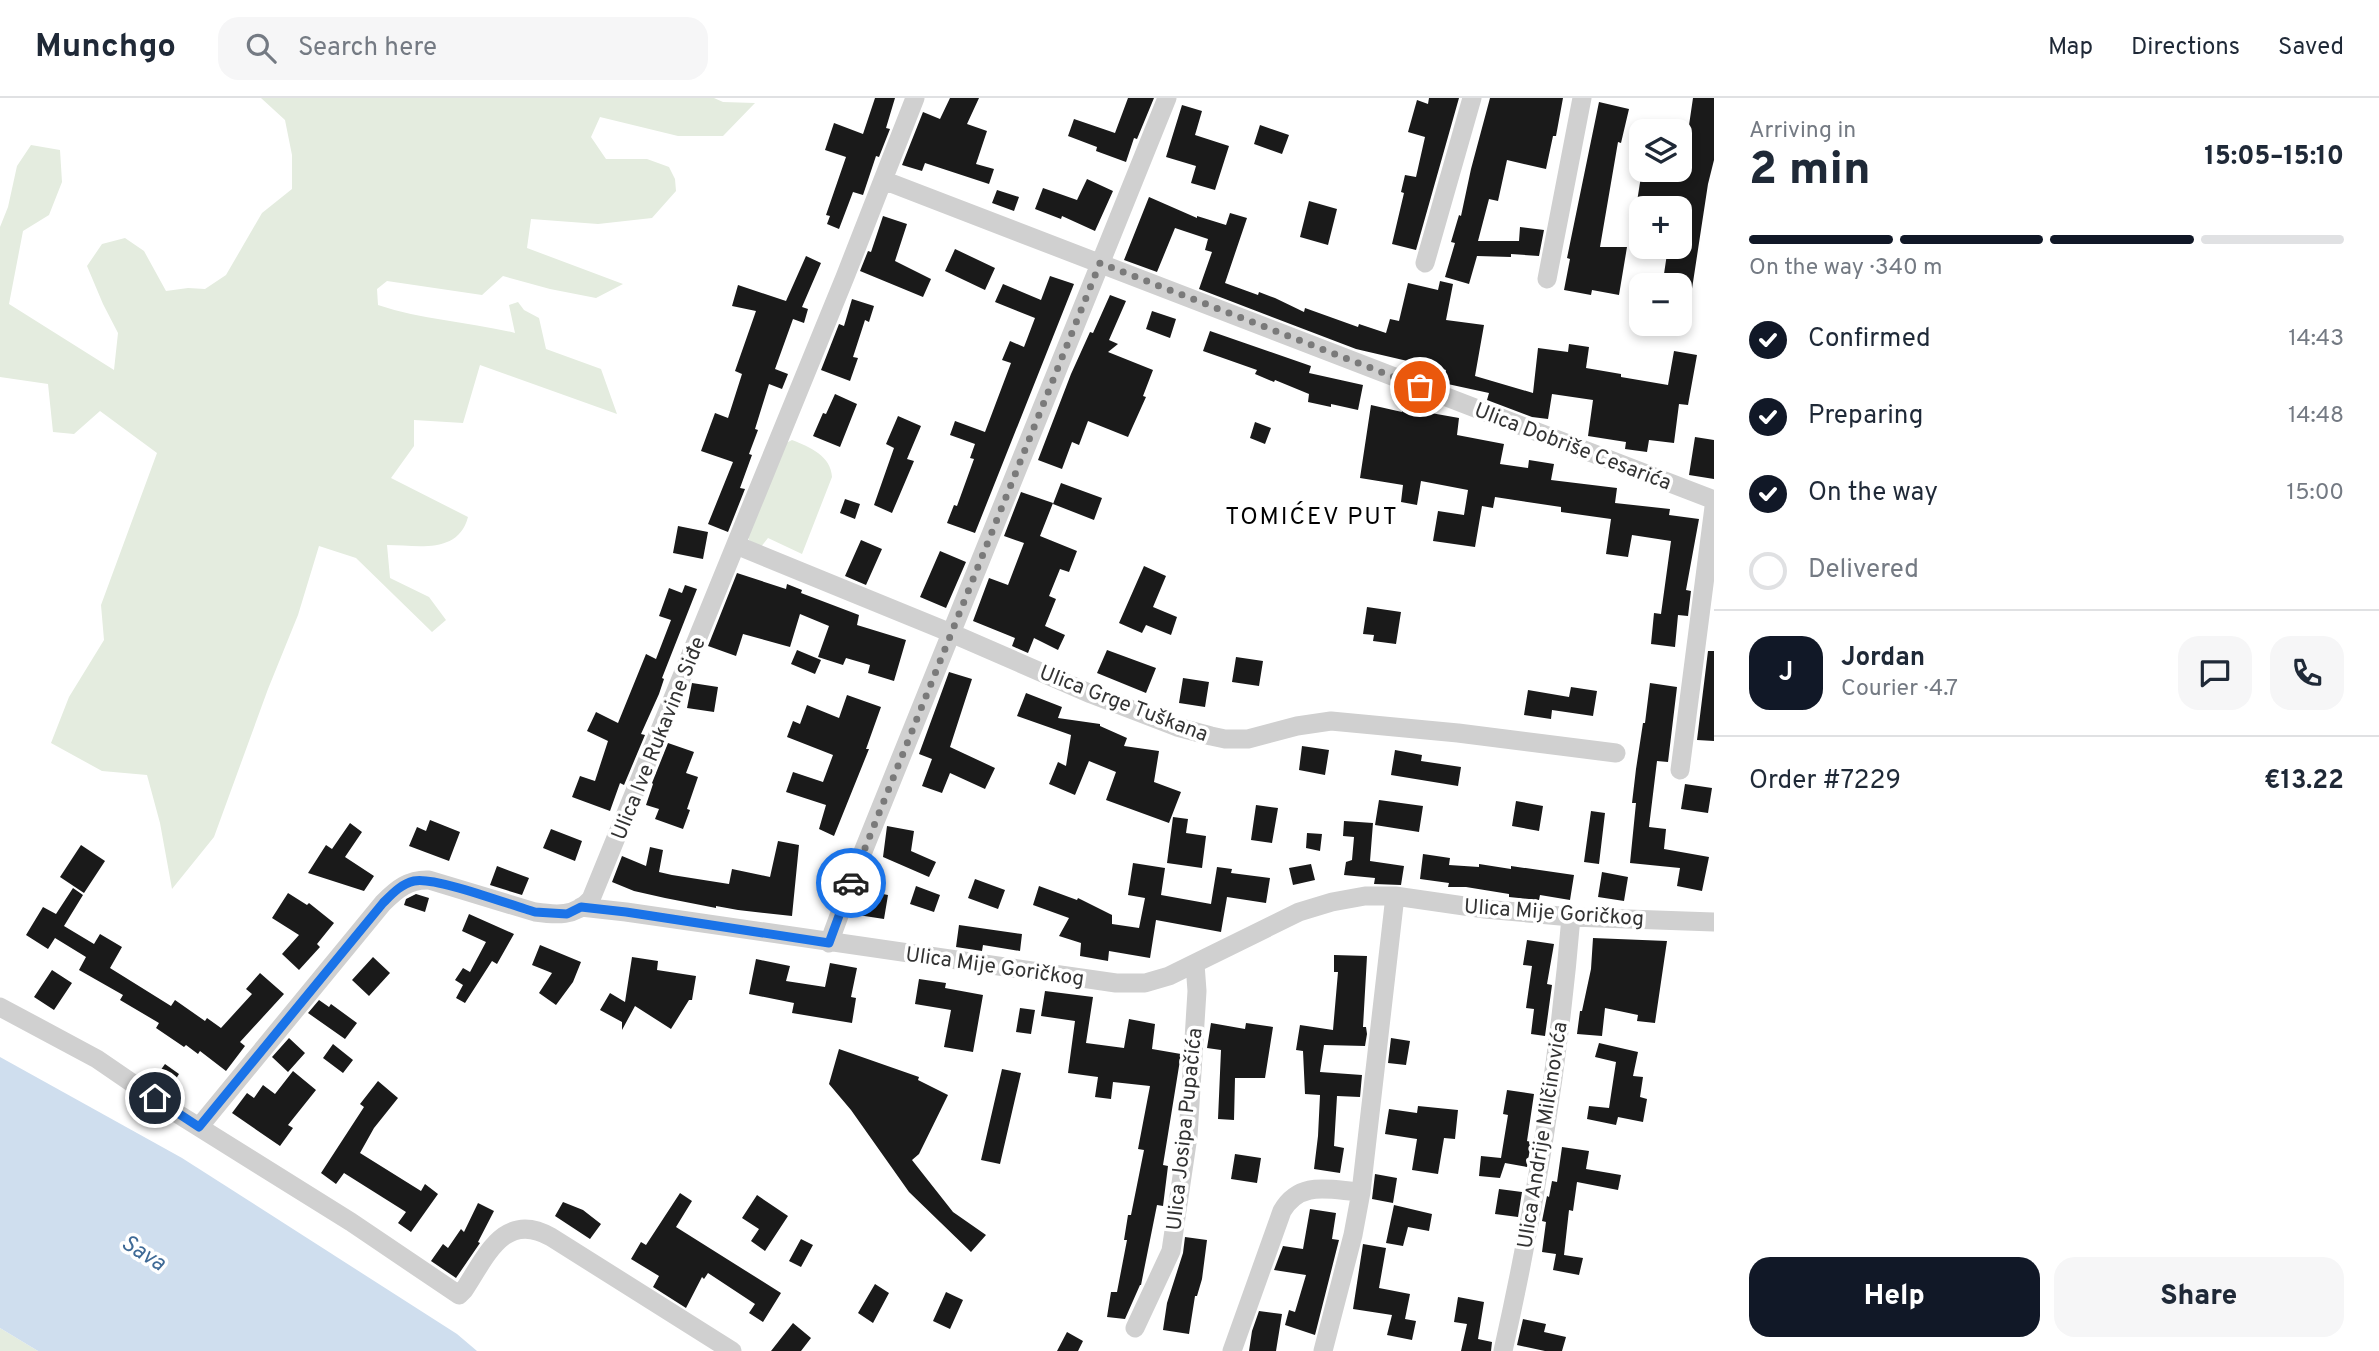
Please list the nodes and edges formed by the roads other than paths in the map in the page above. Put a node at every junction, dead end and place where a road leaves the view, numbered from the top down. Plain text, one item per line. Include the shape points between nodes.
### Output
1 (915, 98) edge
2 (1167, 98) edge
3 (1472, 98) edge
4 (1582, 98) edge
5 (883, 180) junction
6 (1100, 263) junction
7 (1425, 263) dead end
8 (1547, 279) dead end
9 (1714, 500) edge
10 (1714, 507) edge
11 (736, 545) junction
12 (951, 633) junction
13 (1616, 753) dead end
14 (1680, 770) dead end
15 (1395, 896) junction
16 (581, 907) junction
17 (1571, 917) junction
18 (1714, 922) edge
19 (829, 943) junction
20 (1195, 964) junction
21 (0, 1007) edge
22 (199, 1127) junction
23 (1361, 1192) junction
24 (1135, 1328) dead end
25 (733, 1351) edge
26 (1232, 1351) edge
27 (1323, 1351) edge
28 (1503, 1351) edge

1 - 5 street, Ulica Ive Rukavine Siđe
2 - 6 street
3 - 7 street
4 - 8 street
5 - 6 street, Ulica Dobriše Cesarića
5 - 11 street, Ulica Ive Rukavine Siđe
6 - 9 street, Ulica Dobriše Cesarića
6 - 12 street
10 - 14 street
11 - 12 street, Ulica Grge Tuškana
11 - 16 street, Ulica Ive Rukavine Siđe via 595,892
12 - 13 street, Ulica Grge Tuškana via 1126,708 1224,740 1331,721
12 - 19 street
15 - 17 street, Ulica Mije Goričkog
15 - 20 street, Ulica Mije Goričkog via 1332,902 1299,912
15 - 23 street
16 - 19 street, Ulica Mije Goričkog
16 - 22 street via 553,915 429,880 404,885 383,903
17 - 18 street, Ulica Mije Goričkog
17 - 28 street, Ulica Andrije Milčinovića via 1535,1198
19 - 20 street, Ulica Mije Goričkog via 1116,983 1145,984
20 - 24 street, Ulica Josipa Pupačića via 1197,1001 1188,1136 1171,1251
21 - 22 street via 79,1048
22 - 25 street via 459,1295 500,1237 516,1229 532,1229
23 - 26 street via 1312,1189 1288,1200
23 - 27 street

